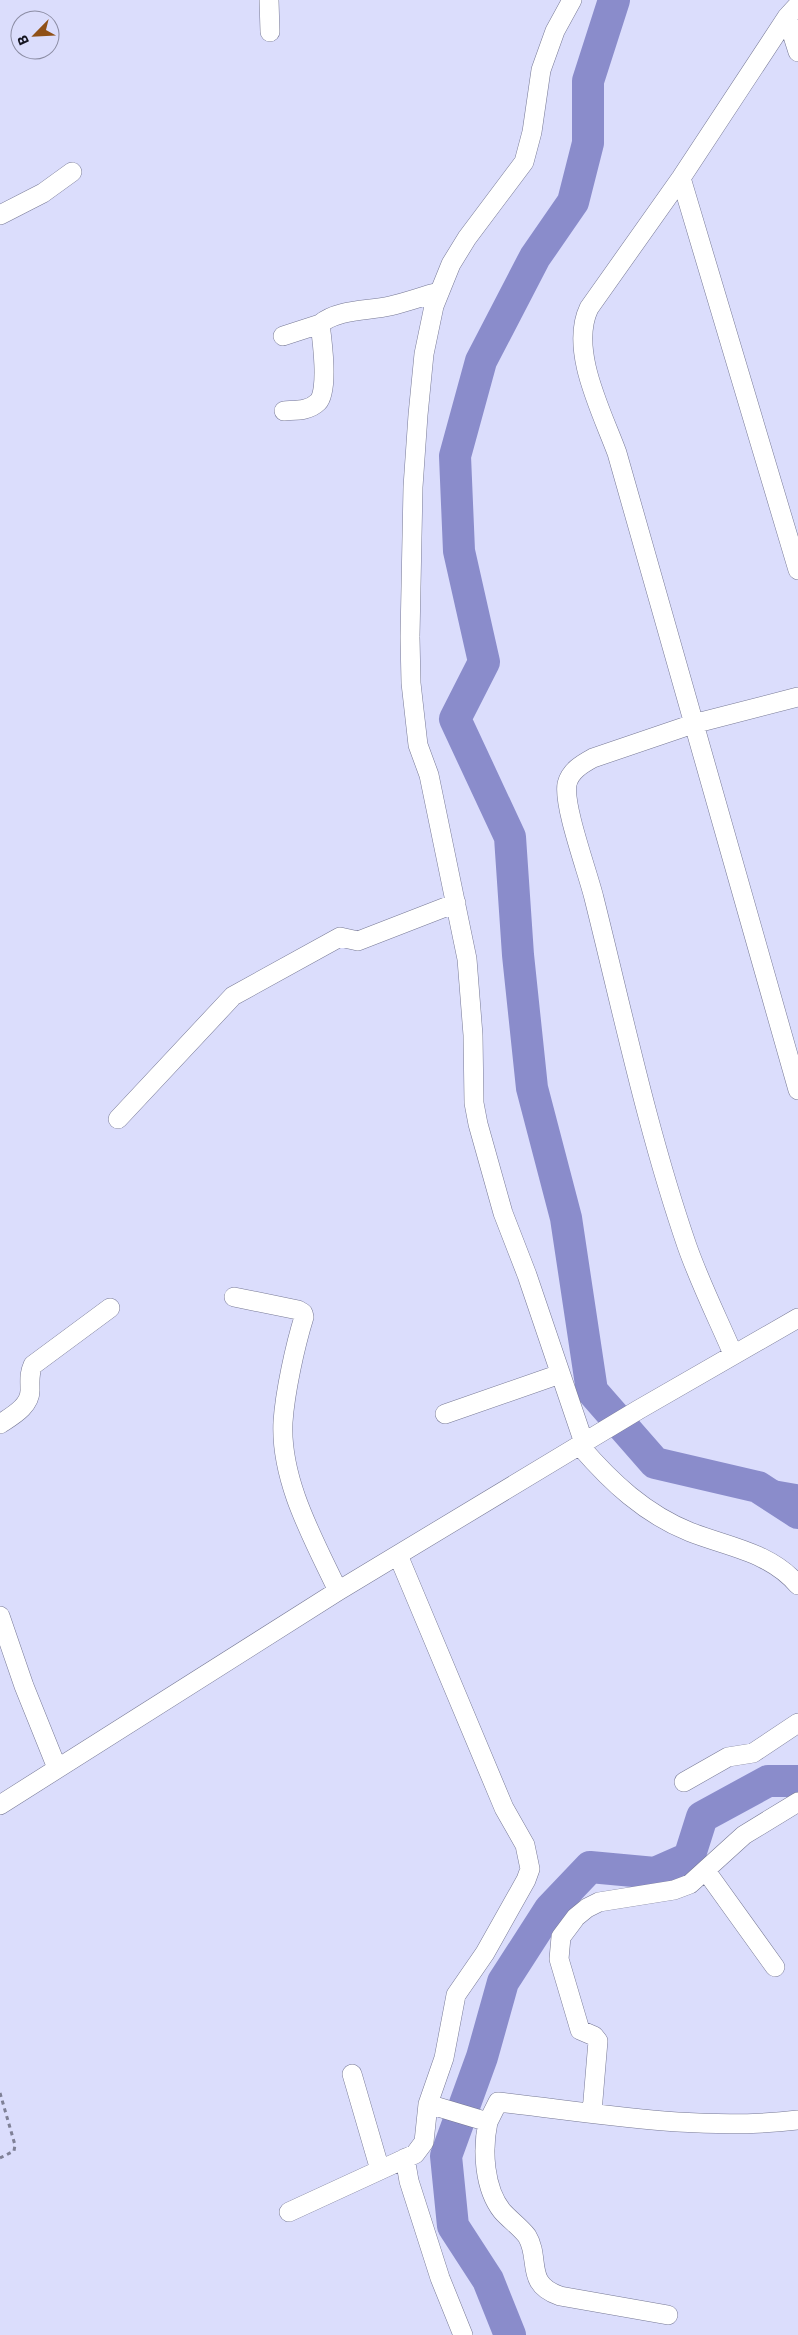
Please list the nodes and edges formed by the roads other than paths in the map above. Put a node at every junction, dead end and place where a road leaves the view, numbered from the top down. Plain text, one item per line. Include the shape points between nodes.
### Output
1 (269, 0) edge
2 (572, 0) edge
3 (793, 11) edge
4 (270, 32) dead end
5 (798, 52) edge
6 (72, 172) dead end
7 (681, 178) junction
8 (0, 215) edge
9 (439, 292) junction
10 (320, 324) junction
11 (282, 336) dead end
12 (284, 411) dead end
13 (798, 570) edge
14 (798, 697) edge
15 (693, 724) junction
16 (456, 903) junction
17 (793, 1055) edge
18 (798, 1090) edge
19 (118, 1119) dead end
20 (234, 1297) dead end
21 (110, 1308) dead end
22 (798, 1318) edge
23 (733, 1354) junction
24 (560, 1374) junction
25 (445, 1414) dead end
26 (0, 1424) edge
27 (585, 1443) junction
28 (398, 1555) junction
29 (798, 1585) edge
30 (338, 1591) junction
31 (0, 1616) edge
32 (798, 1723) edge
33 (57, 1768) junction
34 (684, 1782) dead end
35 (798, 1802) edge
36 (0, 1805) edge
37 (706, 1871) junction
38 (775, 1967) dead end
39 (352, 2074) dead end
40 (432, 2105) junction
41 (592, 2112) junction
42 (480, 2120) junction
43 (798, 2120) edge
44 (405, 2158) junction
45 (380, 2170) junction
46 (289, 2212) dead end
47 (668, 2315) dead end
48 (463, 2335) edge

1 - 4 street
2 - 9 street via 555,31 541,70 524,162 467,238
3 - 5 street
3 - 7 street
6 - 8 street
7 - 13 street
7 - 15 street via 589,308 584,319 582,343 592,385 617,453
9 - 10 street via 391,306 330,317
9 - 16 street via 426,338 418,415 413,487 411,683 418,745 429,775
10 - 11 street
10 - 12 street via 322,396 308,409
14 - 15 street
15 - 17 street
15 - 23 street via 580,764 567,784 567,796 668,1185 688,1246
16 - 19 street via 358,941 340,937 233,996
16 - 24 street via 470,985 474,1103 478,1124 503,1213
17 - 18 street
20 - 30 street via 303,1313 283,1422 286,1456 312,1536
21 - 26 street via 33,1365 29,1374 31,1392 26,1404
22 - 23 street
23 - 27 street
24 - 25 street
24 - 27 street
27 - 28 street
27 - 29 street via 615,1483 646,1508 689,1531 768,1559
28 - 30 street
28 - 40 street via 504,1808 525,1845 530,1862 526,1880 485,1953 456,1995
30 - 33 street
31 - 33 street
32 - 34 street via 753,1753 728,1757
33 - 36 street
35 - 37 street via 744,1835
37 - 38 street
37 - 41 street via 690,1884 674,1890 599,1902 576,1917 561,1937 558,1950 561,1971 580,2030 598,2041
39 - 45 street
40 - 42 street
40 - 44 street via 424,2142 415,2154
41 - 42 street via 498,2102
41 - 43 street via 710,2125
42 - 47 street via 488,2182 502,2211 526,2236 534,2269 545,2289 560,2296
44 - 45 street
44 - 48 street via 409,2181 440,2278
45 - 46 street

